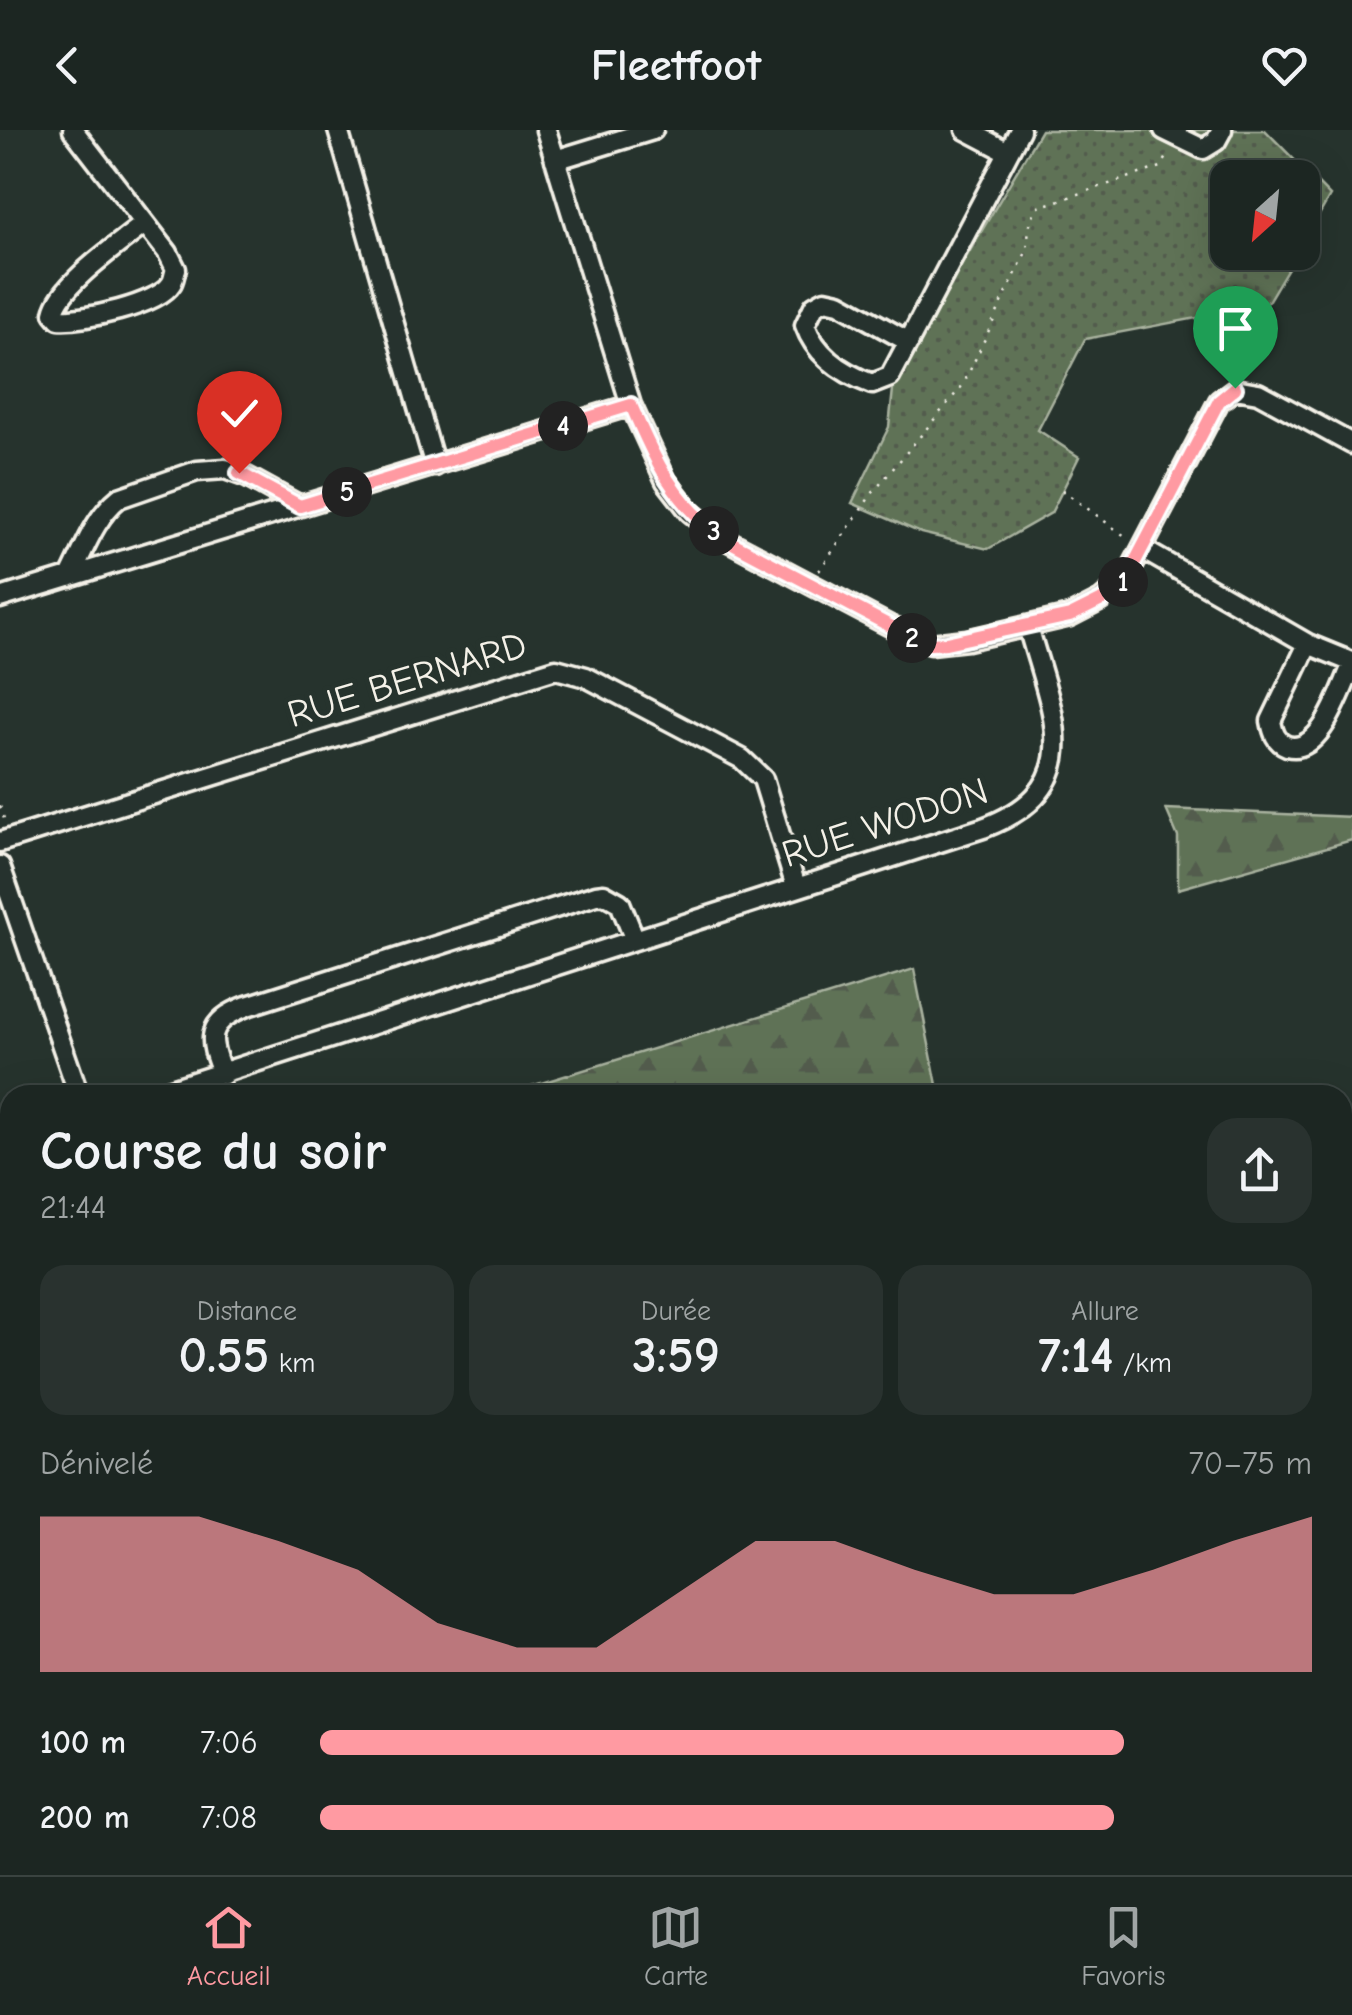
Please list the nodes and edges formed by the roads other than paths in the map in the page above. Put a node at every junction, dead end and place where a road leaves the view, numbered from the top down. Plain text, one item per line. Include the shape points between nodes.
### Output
1 (73, 130) edge
2 (338, 130) edge
3 (546, 130) edge
4 (653, 130) edge
5 (966, 130) edge
6 (1020, 130) edge
7 (1222, 130) edge
8 (1171, 134) edge
9 (1008, 152) junction
10 (556, 160) junction
11 (144, 224) junction
12 (910, 342) junction
13 (631, 405) junction
14 (1352, 444) edge
15 (435, 466) junction
16 (300, 506) junction
17 (1142, 549) junction
18 (70, 577) junction
19 (0, 598) edge
20 (1028, 626) junction
21 (1308, 644) junction
22 (1352, 664) edge
23 (0, 842) edge
24 (0, 866) edge
25 (796, 887) junction
26 (635, 940) junction
27 (223, 1074) junction
28 (76, 1085) edge
29 (186, 1085) edge

1 - 11 street
2 - 15 street
3 - 10 street
4 - 10 street
5 - 9 street
6 - 9 street
7 - 8 street via 1203,149
9 - 12 street
10 - 13 street
11 - 11 street via 176,269 171,284 138,303 78,321 58,320 56,303 68,289
12 - 12 street via 825,300 804,325 827,360 872,384 890,377
13 - 15 street
13 - 20 street via 666,481 723,538 922,642
14 - 17 street via 1258,392 1235,388 1219,401
15 - 16 street
16 - 18 street
16 - 18 street via 233,470 198,472 111,504
17 - 20 street via 1126,579 1102,600
17 - 21 street
18 - 19 street
20 - 25 street, RUE WODON via 1058,736 1043,789 1020,813 998,823
21 - 22 street
21 - 22 street via 1271,721 1283,745 1301,746 1320,733
23 - 25 street, RUE BERNARD via 556,669 586,676 758,770
24 - 28 street
25 - 26 street, RUE WODON
26 - 27 street, RUE WODON
26 - 27 street via 620,903 596,895 247,1006 214,1028 210,1044
27 - 29 street, RUE WODON

